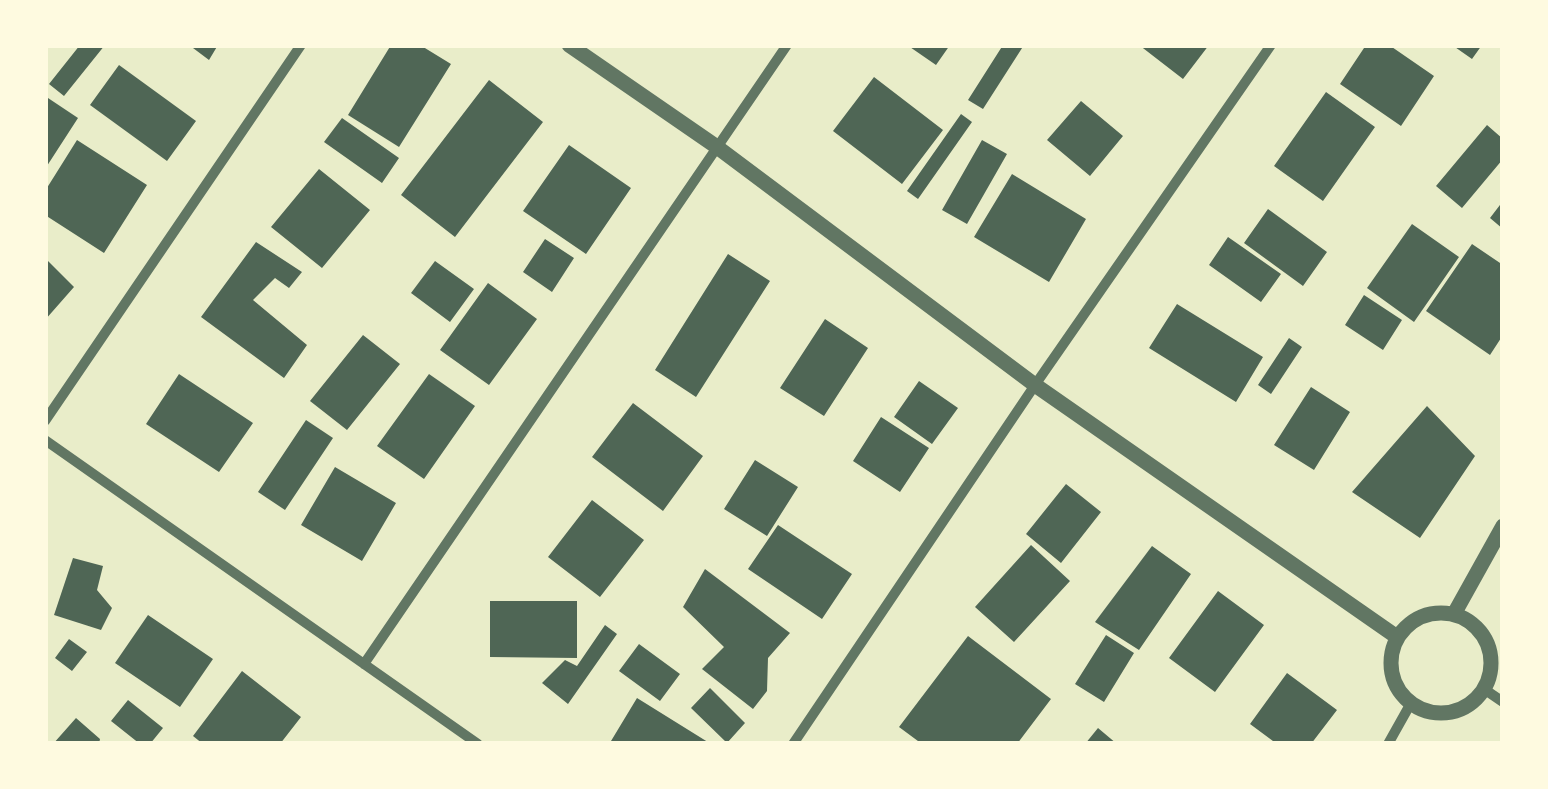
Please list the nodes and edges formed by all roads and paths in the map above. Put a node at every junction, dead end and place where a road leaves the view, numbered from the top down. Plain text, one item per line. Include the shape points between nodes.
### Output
1 (301, 45) edge
2 (570, 45) edge
3 (787, 45) edge
4 (1271, 45) edge
5 (717, 147) junction
6 (1034, 385) junction
7 (45, 421) edge
8 (45, 440) edge
9 (1503, 526) edge
10 (1454, 614) junction
11 (1397, 637) junction
12 (364, 664) junction
13 (1484, 689) junction
14 (1503, 702) edge
15 (1411, 704) junction
16 (478, 744) edge
17 (793, 744) edge
18 (1388, 744) edge

1 - 7 street
2 - 5 street
3 - 5 street
4 - 6 street
5 - 6 street
5 - 12 street
6 - 11 street
6 - 17 street
8 - 12 street
9 - 10 street
10 - 11 street via 1414,619
10 - 13 street via 1486,640 1491,657
11 - 15 street via 1392,677
12 - 16 street
13 - 14 street
13 - 15 street via 1458,710 1426,711
15 - 18 street

